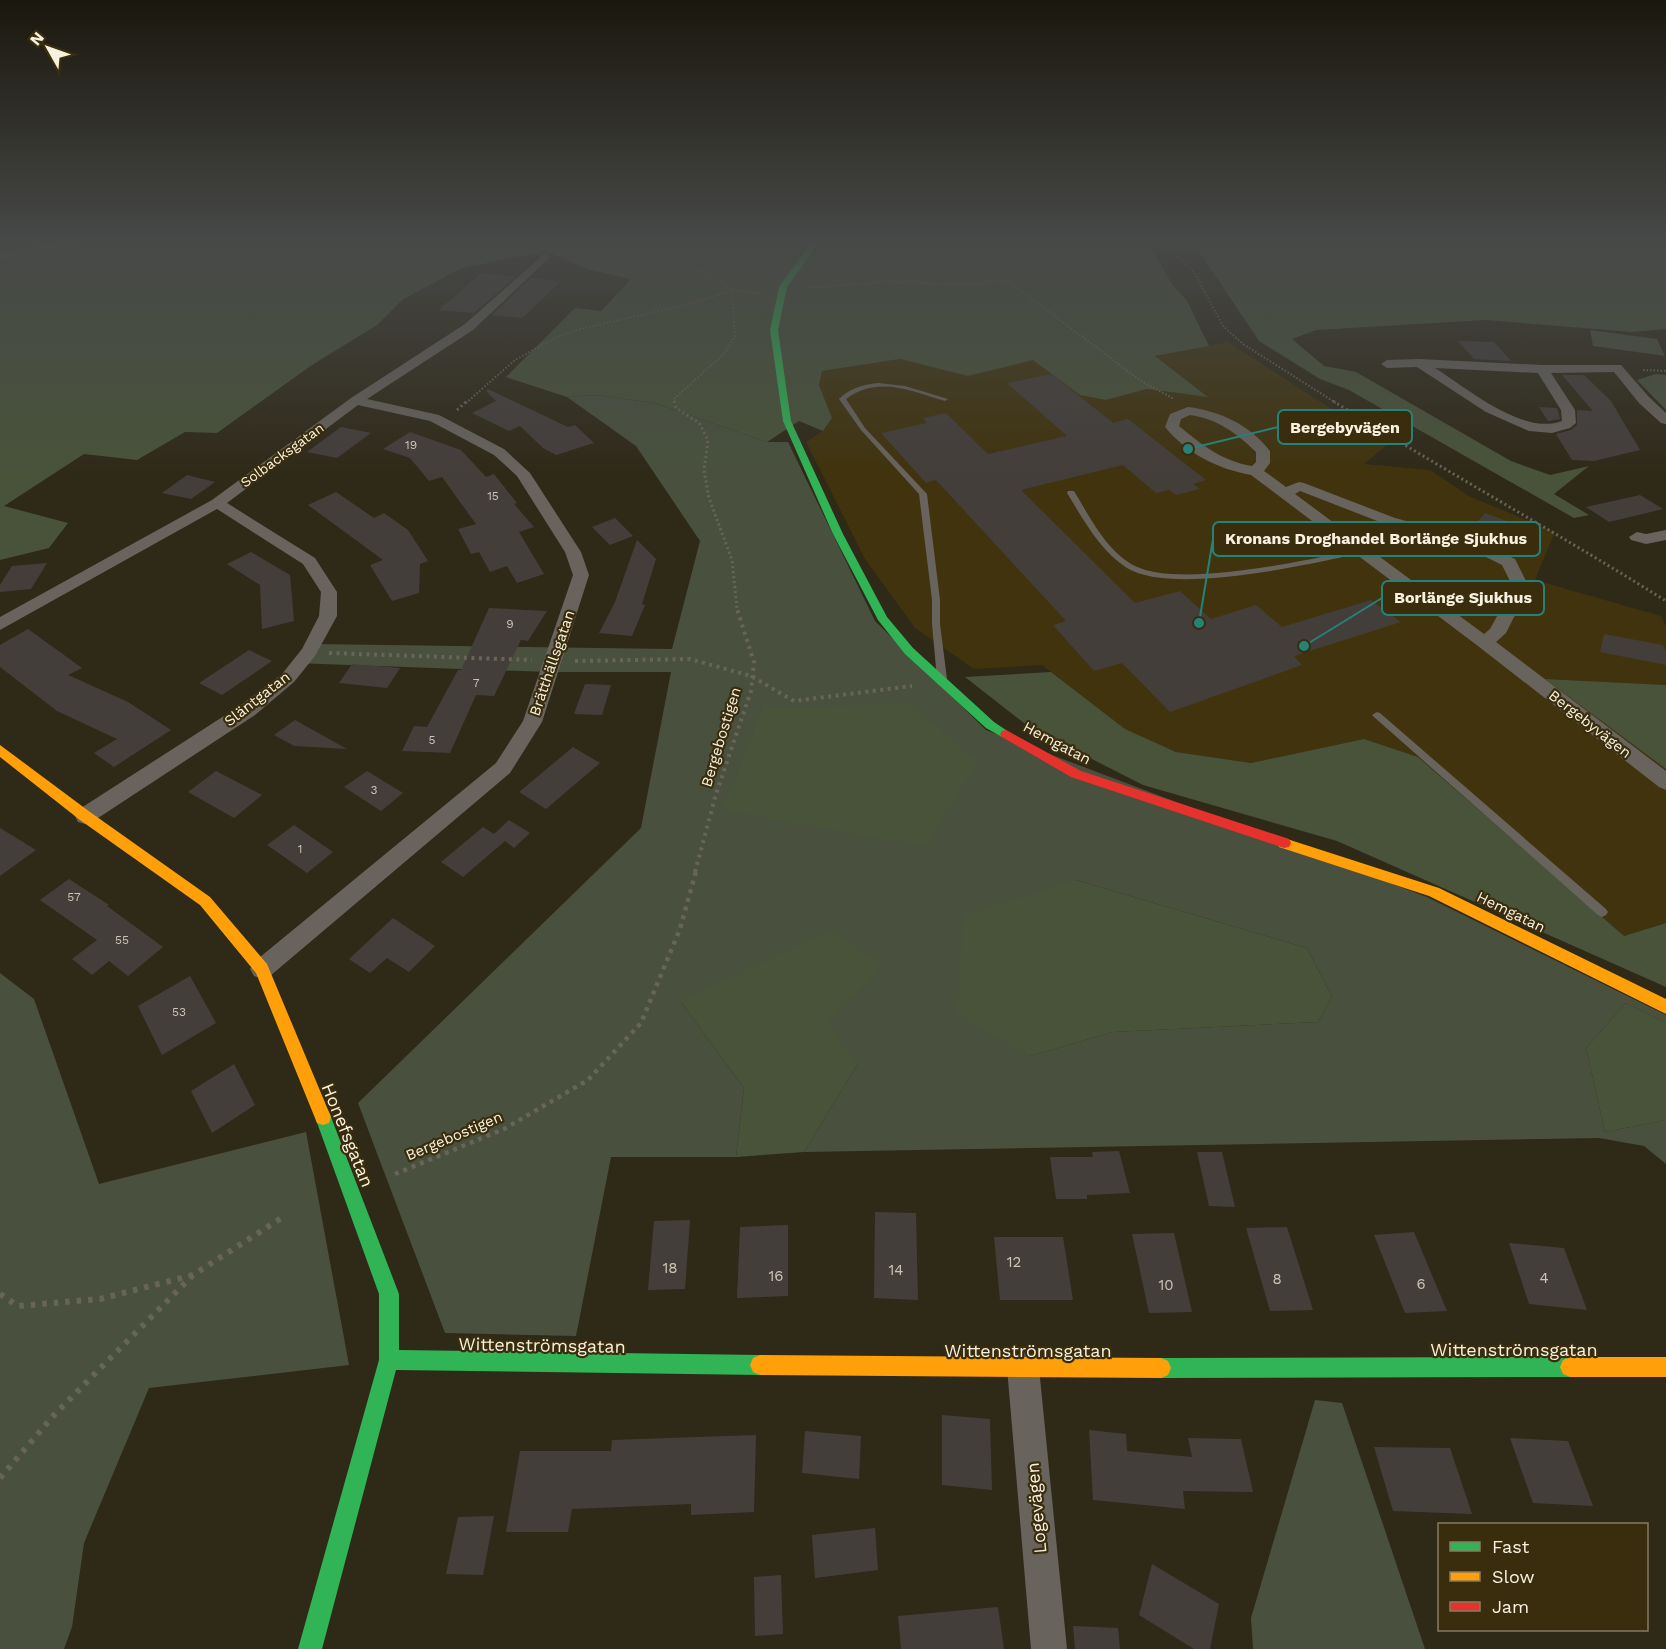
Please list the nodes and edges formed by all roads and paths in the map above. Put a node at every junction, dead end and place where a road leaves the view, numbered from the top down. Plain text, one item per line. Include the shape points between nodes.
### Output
1 (478, 319) edge
2 (624, 319) edge
3 (734, 319) edge
4 (776, 319) edge
5 (1058, 319) edge
6 (1219, 319) edge
7 (1419, 363) junction
8 (1387, 364) dead end
9 (1542, 369) junction
10 (945, 399) dead end
11 (356, 401) junction
12 (1188, 411) junction
13 (1666, 420) edge
14 (444, 422) junction
15 (1255, 471) junction
16 (1071, 493) dead end
17 (1286, 493) junction
18 (217, 503) junction
19 (1666, 535) edge
20 (1637, 537) dead end
21 (1362, 551) junction
22 (1666, 601) edge
23 (0, 624) edge
24 (1484, 642) junction
25 (309, 652) junction
26 (552, 661) junction
27 (751, 676) junction
28 (942, 682) junction
29 (1377, 716) dead end
30 (0, 750) edge
31 (1666, 782) edge
32 (85, 816) junction
33 (1602, 912) dead end
34 (262, 969) junction
35 (1666, 1007) edge
36 (395, 1174) dead end
37 (286, 1215) dead end
38 (193, 1275) junction
39 (0, 1294) edge
40 (389, 1360) junction
41 (1666, 1367) edge
42 (1023, 1368) junction
43 (0, 1478) edge
44 (309, 1649) edge
45 (1049, 1649) edge

1 - 11 street, Solbacksgatan
2 - 14 path via 576,330 515,360
3 - 27 path, Bergebostigen via 735,336 726,352 674,399 676,408 699,423 708,440 704,470 709,498 732,560 735,602 754,662
4 - 28 street, Hemgatan via 774,330 787,421 838,534 882,618
5 - 12 path
6 - 22 path via 1243,344 1408,449 1564,537
7 - 8 street
7 - 9 street
7 - 9 street via 1501,414 1534,428 1557,429 1569,423 1568,410
9 - 13 street via 1617,368
10 - 28 lane via 897,386 867,385 842,399 863,429 923,494
11 - 14 street, Brätthällsgatan
11 - 18 street, Solbacksgatan
12 - 15 street via 1225,418 1263,452 1263,463
12 - 15 street via 1175,417 1172,427 1216,462
14 - 26 street, Brätthällsgatan via 499,452 523,473 573,552 581,575
15 - 17 street, Bergebyvägen
16 - 21 lane via 1089,525 1114,553 1133,568 1156,576 1194,577
17 - 21 street, Bergebyvägen
17 - 24 street via 1299,486 1389,521 1468,542 1509,562 1521,587 1497,633
18 - 23 street, Solbacksgatan
18 - 25 street, Släntgatan via 309,561 329,592 328,616
19 - 20 street
21 - 24 street, Bergebyvägen
24 - 31 street, Bergebyvägen
25 - 26 path
25 - 32 street, Släntgatan via 288,678 248,710
26 - 27 path via 690,658
26 - 34 street, Brätthällsgatan via 532,722 502,768
27 - 28 path via 794,701
27 - 36 path, Bergebostigen via 751,691 716,794 680,929 641,1023 588,1080 504,1129
28 - 35 street, Hemgatan via 990,725 1076,774 1434,892
29 - 33 lane
30 - 32 street, Honefsgatan
32 - 34 street, Honefsgatan via 205,901
34 - 40 street, Honefsgatan via 336,1148 388,1294
37 - 38 path
38 - 39 path via 88,1300 18,1306
38 - 43 path via 55,1414
40 - 42 street, Wittenströmsgatan
40 - 44 street, Honefsgatan
41 - 42 street, Wittenströmsgatan
42 - 45 street, Logevägen

